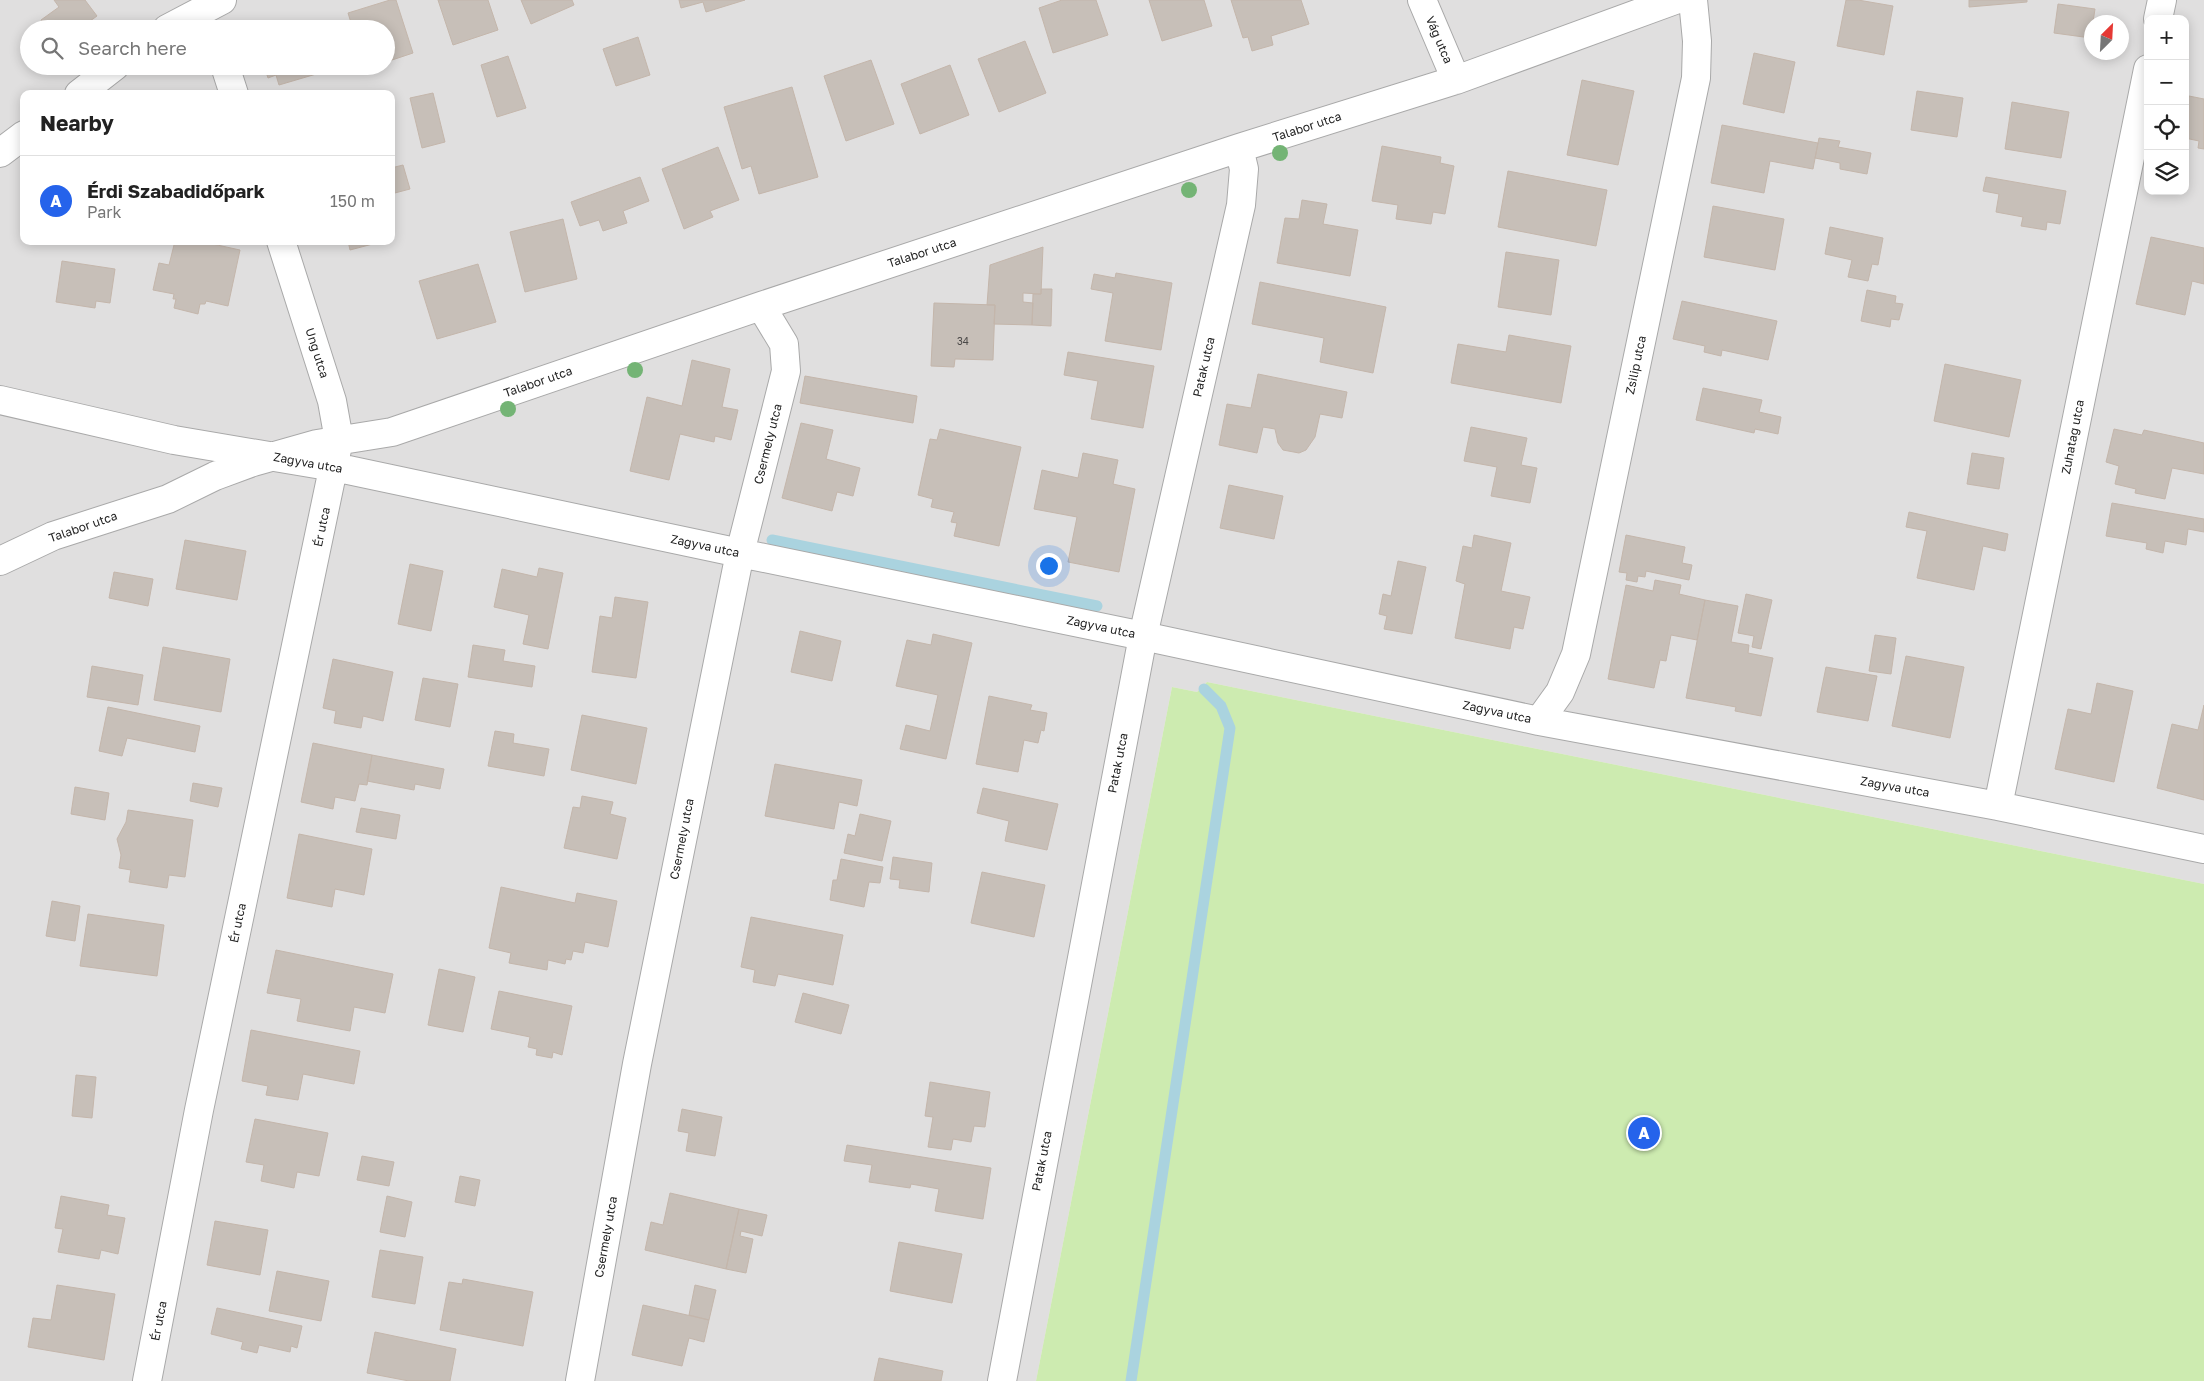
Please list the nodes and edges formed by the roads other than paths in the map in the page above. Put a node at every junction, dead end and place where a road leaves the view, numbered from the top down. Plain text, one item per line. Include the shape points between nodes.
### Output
1 (1422, 0) edge
2 (1675, 0) edge
3 (1692, 0) edge
4 (2162, 0) edge
5 (212, 9) edge
6 (2159, 15) edge
7 (187, 20) edge
8 (103, 75) edge
9 (228, 75) edge
10 (1456, 80) junction
11 (2144, 89) edge
12 (84, 90) edge
13 (233, 90) edge
14 (20, 138) edge
15 (1239, 148) junction
16 (0, 153) edge
17 (282, 245) edge
18 (761, 306) junction
19 (0, 400) edge
20 (174, 440) junction
21 (339, 440) junction
22 (272, 457) junction
23 (334, 467) junction
24 (168, 499) junction
25 (740, 553) junction
26 (0, 561) edge
27 (1143, 636) junction
28 (1539, 721) junction
29 (1998, 806) junction
30 (2204, 849) edge
31 (147, 1381) edge
32 (580, 1381) edge
33 (1002, 1381) edge

1 - 10 street, Vág utca
2 - 10 street, Talabor utca
3 - 28 street, Zsilip utca via 1698,40 1696,78 1576,654 1560,692
4 - 6 street
5 - 7 street
8 - 12 street
9 - 13 street
10 - 15 street, Talabor utca
11 - 29 street, Zuhatag utca
14 - 16 street
15 - 18 street, Talabor utca
15 - 27 street, Patak utca via 1244,169 1241,205
17 - 21 street, Ung utca via 332,401
18 - 21 street, Talabor utca via 392,432
18 - 25 street, Csermely utca via 784,344 786,371
19 - 20 street, Zagyva utca
20 - 22 street, Zagyva utca
20 - 24 street via 186,454 189,467
21 - 22 street, Talabor utca
21 - 23 street, Ung utca
22 - 23 street, Zagyva utca
22 - 24 street, Talabor utca via 215,476
23 - 25 street, Zagyva utca
23 - 31 street, Ér utca via 198,1110
24 - 26 street, Talabor utca via 53,536
25 - 27 street, Zagyva utca
25 - 32 street, Csermely utca via 637,1064
27 - 28 street, Zagyva utca
27 - 33 street, Patak utca
28 - 29 street, Zagyva utca
29 - 30 street, Zagyva utca

